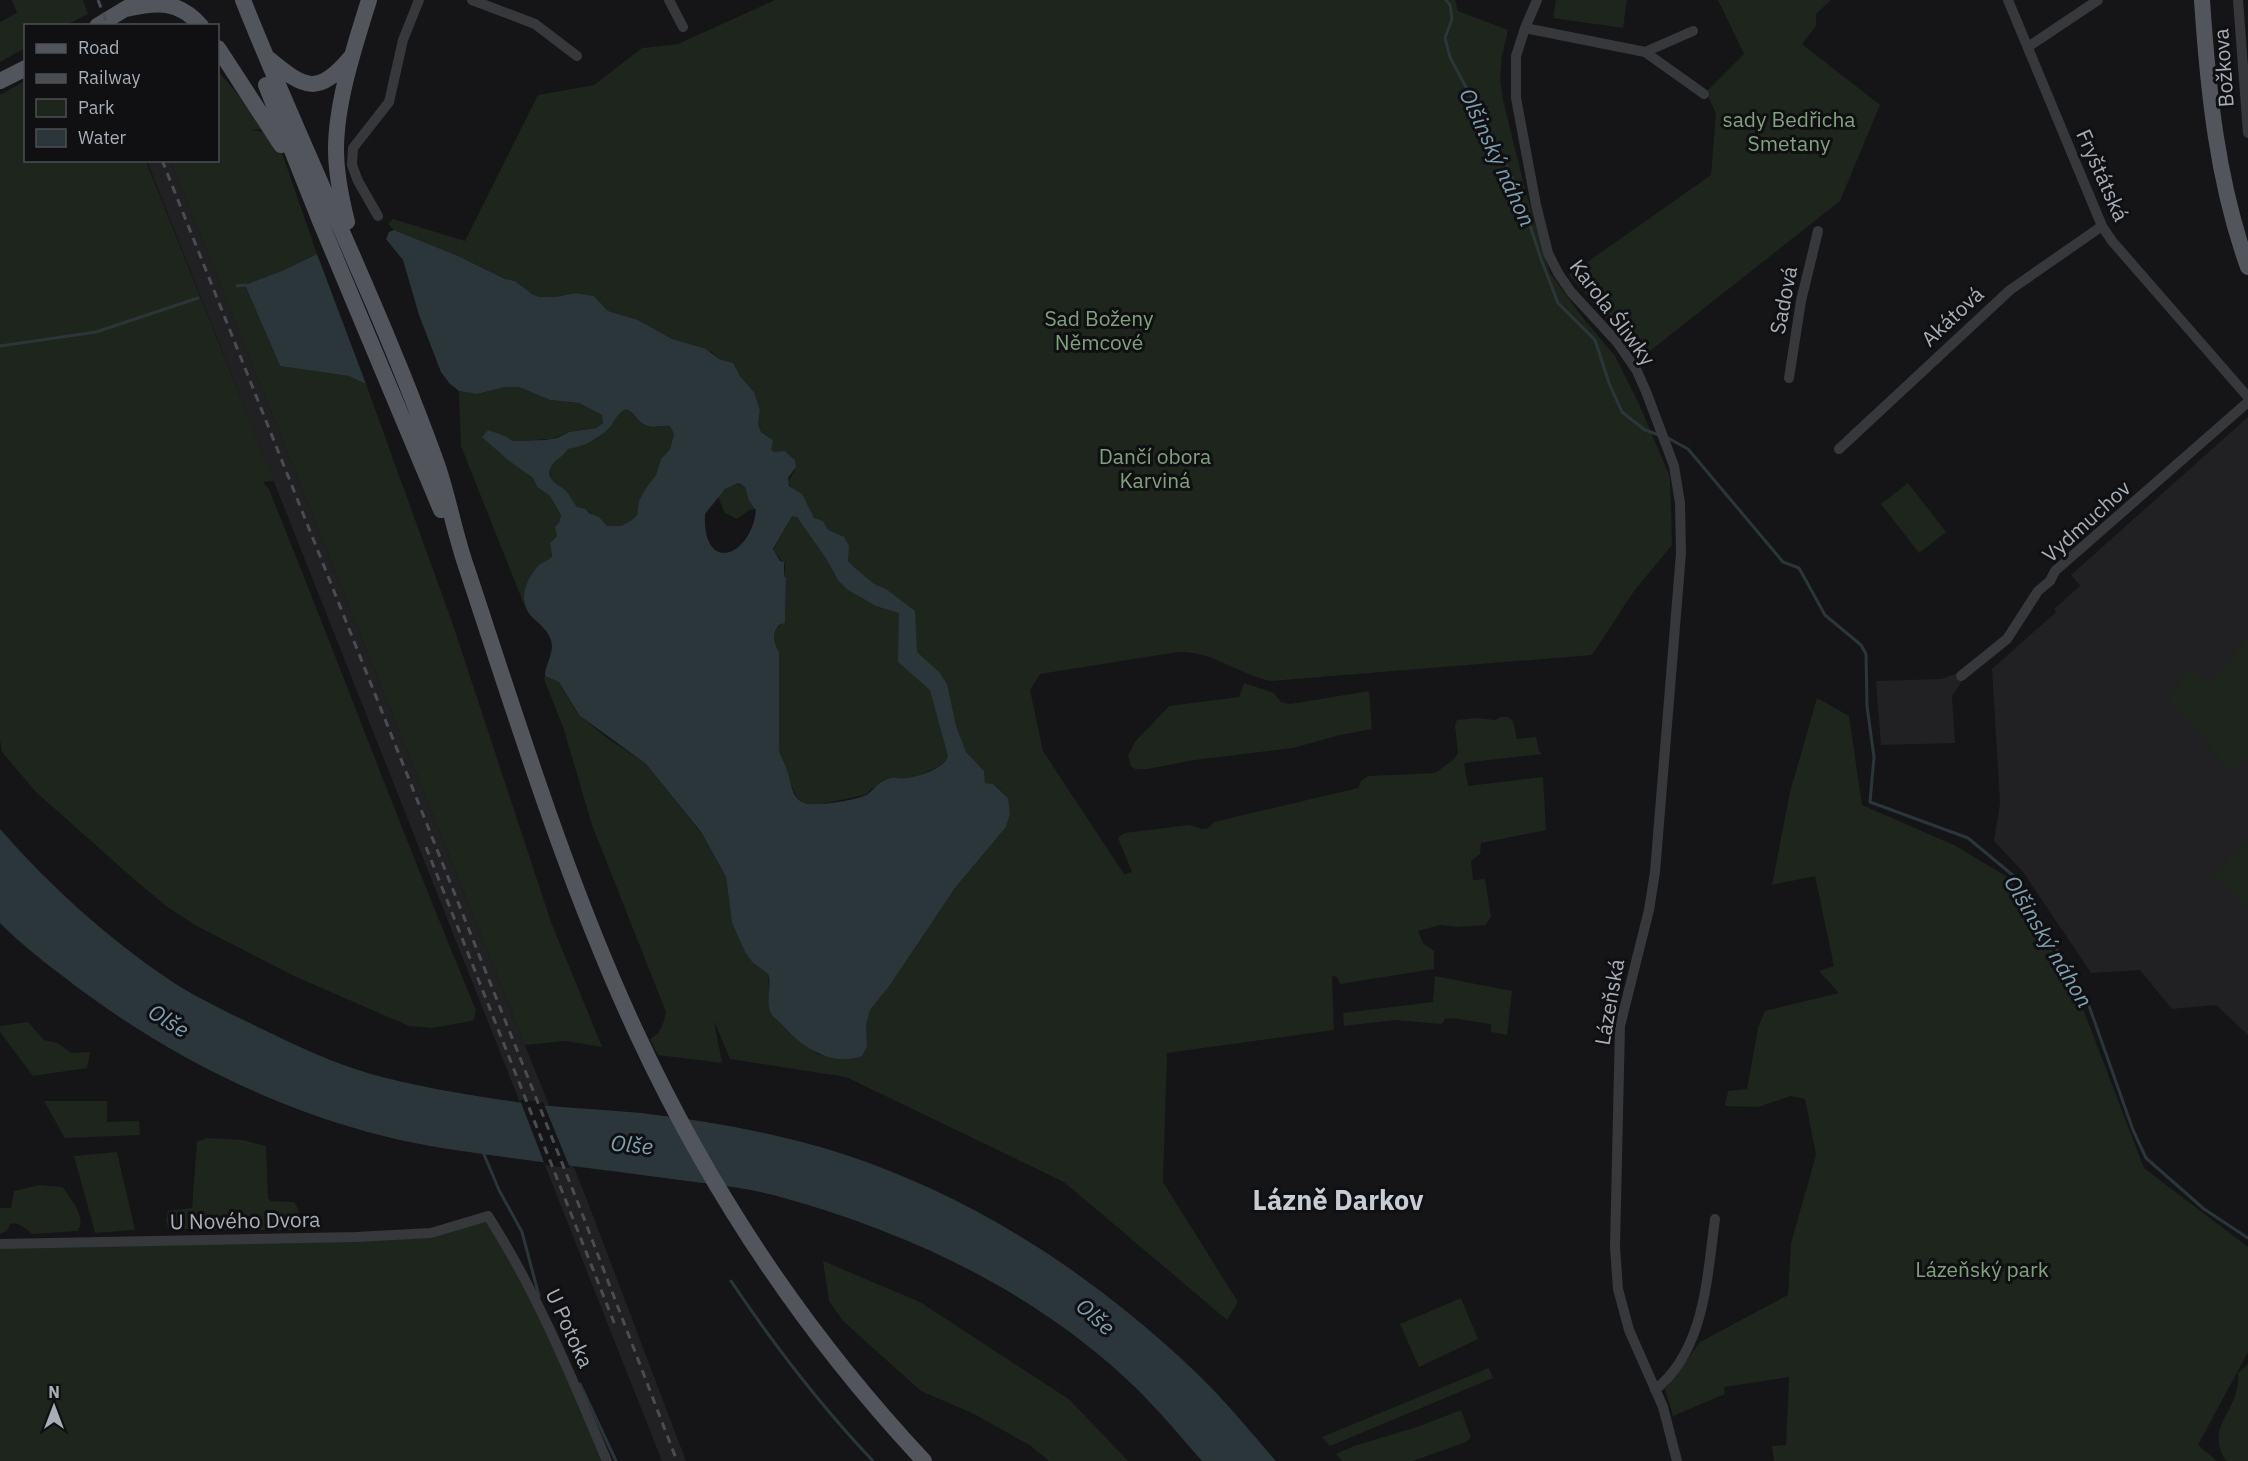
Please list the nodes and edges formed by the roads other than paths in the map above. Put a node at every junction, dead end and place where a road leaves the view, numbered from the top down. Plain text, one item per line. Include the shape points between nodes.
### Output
1 (233, 0) edge
2 (243, 0) edge
3 (369, 0) edge
4 (419, 0) edge
5 (472, 0) edge
6 (669, 0) edge
7 (1537, 0) edge
8 (2008, 0) edge
9 (2098, 0) edge
10 (2202, 0) edge
11 (133, 4) edge
12 (2241, 7) edge
13 (101, 24) edge
14 (199, 24) edge
15 (683, 27) dead end
16 (1525, 28) junction
17 (1693, 31) dead end
18 (2028, 47) junction
19 (219, 49) edge
20 (1645, 52) junction
21 (352, 56) junction
22 (578, 57) dead end
23 (261, 60) junction
24 (24, 69) edge
25 (0, 81) edge
26 (277, 83) junction
27 (346, 86) junction
28 (1704, 94) dead end
29 (2248, 133) edge
30 (308, 190) junction
31 (378, 216) dead end
32 (2102, 226) junction
33 (1818, 231) dead end
34 (2248, 267) edge
35 (372, 299) junction
36 (1789, 378) dead end
37 (2248, 397) edge
38 (2248, 402) edge
39 (1839, 449) dead end
40 (1681, 542) joint
41 (465, 563) junction
42 (1961, 676) dead end
43 (488, 1216) joint
44 (1715, 1219) dead end
45 (0, 1244) edge
46 (1655, 1390) junction
47 (607, 1461) edge
48 (924, 1461) edge
49 (1677, 1461) edge

1 - 23 main road
2 - 23 main road
3 - 21 main road
4 - 31 street via 404,40 389,102 353,148 352,165
5 - 22 street via 536,24
6 - 15 street
7 - 16 street, Karola Śliwky
8 - 18 street, Fryštátská
9 - 18 street
10 - 34 main road via 2214,128
11 - 13 main road
11 - 14 main road via 174,6
12 - 29 street, Božkova
16 - 20 street
16 - 40 street, Karola Śliwky via 1516,56 1516,98 1548,253 1571,292 1617,342 1637,371 1674,466
17 - 20 street
18 - 32 street, Fryštátská
19 - 30 main road
20 - 28 street
21 - 23 main road via 332,77 312,84 296,80
21 - 27 main road
23 - 26 main road
23 - 30 main road
24 - 25 main road
26 - 27 main road via 316,92
26 - 35 main road
27 - 35 main road via 336,147 338,177 348,225
30 - 41 main road
32 - 37 street, Fryštátská
32 - 39 street, Akátová via 2010,290
33 - 36 street, Sadová
35 - 41 main road via 440,472
38 - 42 street, Vydmuchov via 2055,572 2007,639
40 - 46 street, Lázeňská via 1654,872 1649,910 1620,1026 1617,1121 1618,1289 1629,1330
41 - 48 main road via 557,834 637,1035 696,1149 764,1259 852,1378
43 - 45 street, U Nového Dvora via 431,1233 356,1238
43 - 47 street, U Potoka via 513,1255
44 - 46 street via 1704,1297 1689,1349
46 - 49 street, Lázeňská

